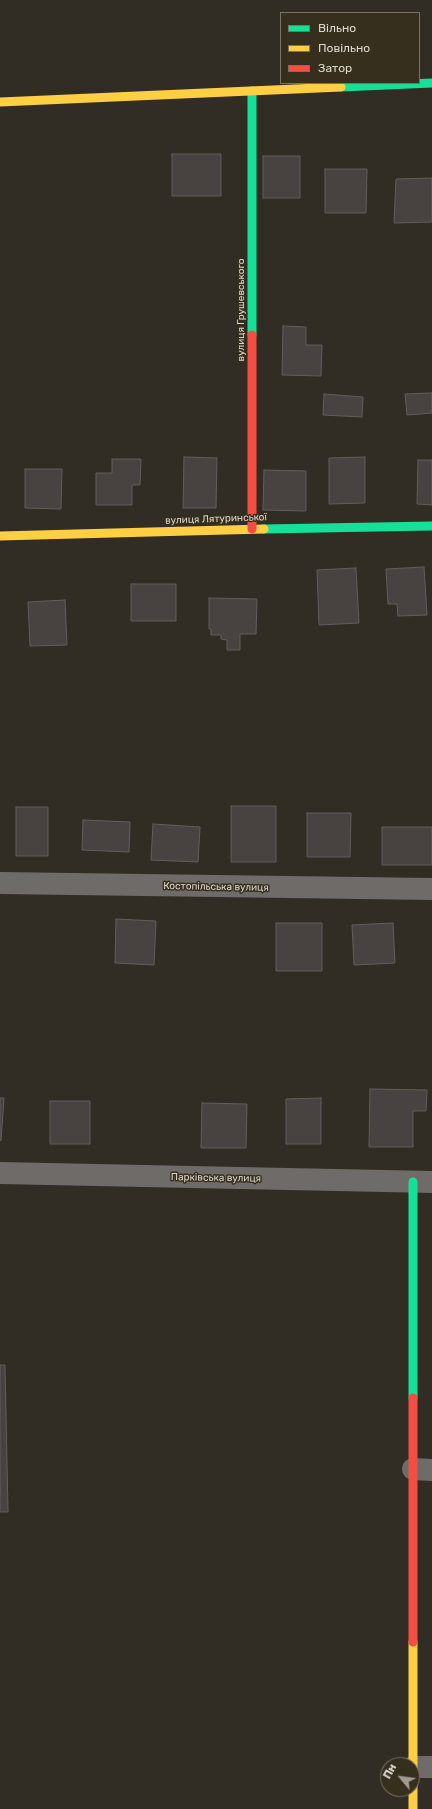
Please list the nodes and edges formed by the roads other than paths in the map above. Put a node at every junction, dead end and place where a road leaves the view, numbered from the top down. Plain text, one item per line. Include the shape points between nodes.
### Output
1 (432, 83) edge
2 (410, 84) edge
3 (420, 84) edge
4 (252, 91) junction
5 (0, 102) edge
6 (432, 526) edge
7 (252, 529) junction
8 (0, 536) edge
9 (0, 883) edge
10 (432, 889) edge
11 (0, 1173) edge
12 (422, 1182) edge
13 (422, 1469) edge
14 (422, 1767) edge
15 (412, 1809) edge

1 - 3 street
2 - 4 street
4 - 5 street
4 - 7 street, вулиця Грушевського
6 - 7 street, вулиця Лятуринської
7 - 8 street, вулиця Лятуринської
9 - 10 street, Костопільська вулиця
11 - 12 street, Парківська вулиця
12 - 13 street
13 - 14 street
14 - 15 street

